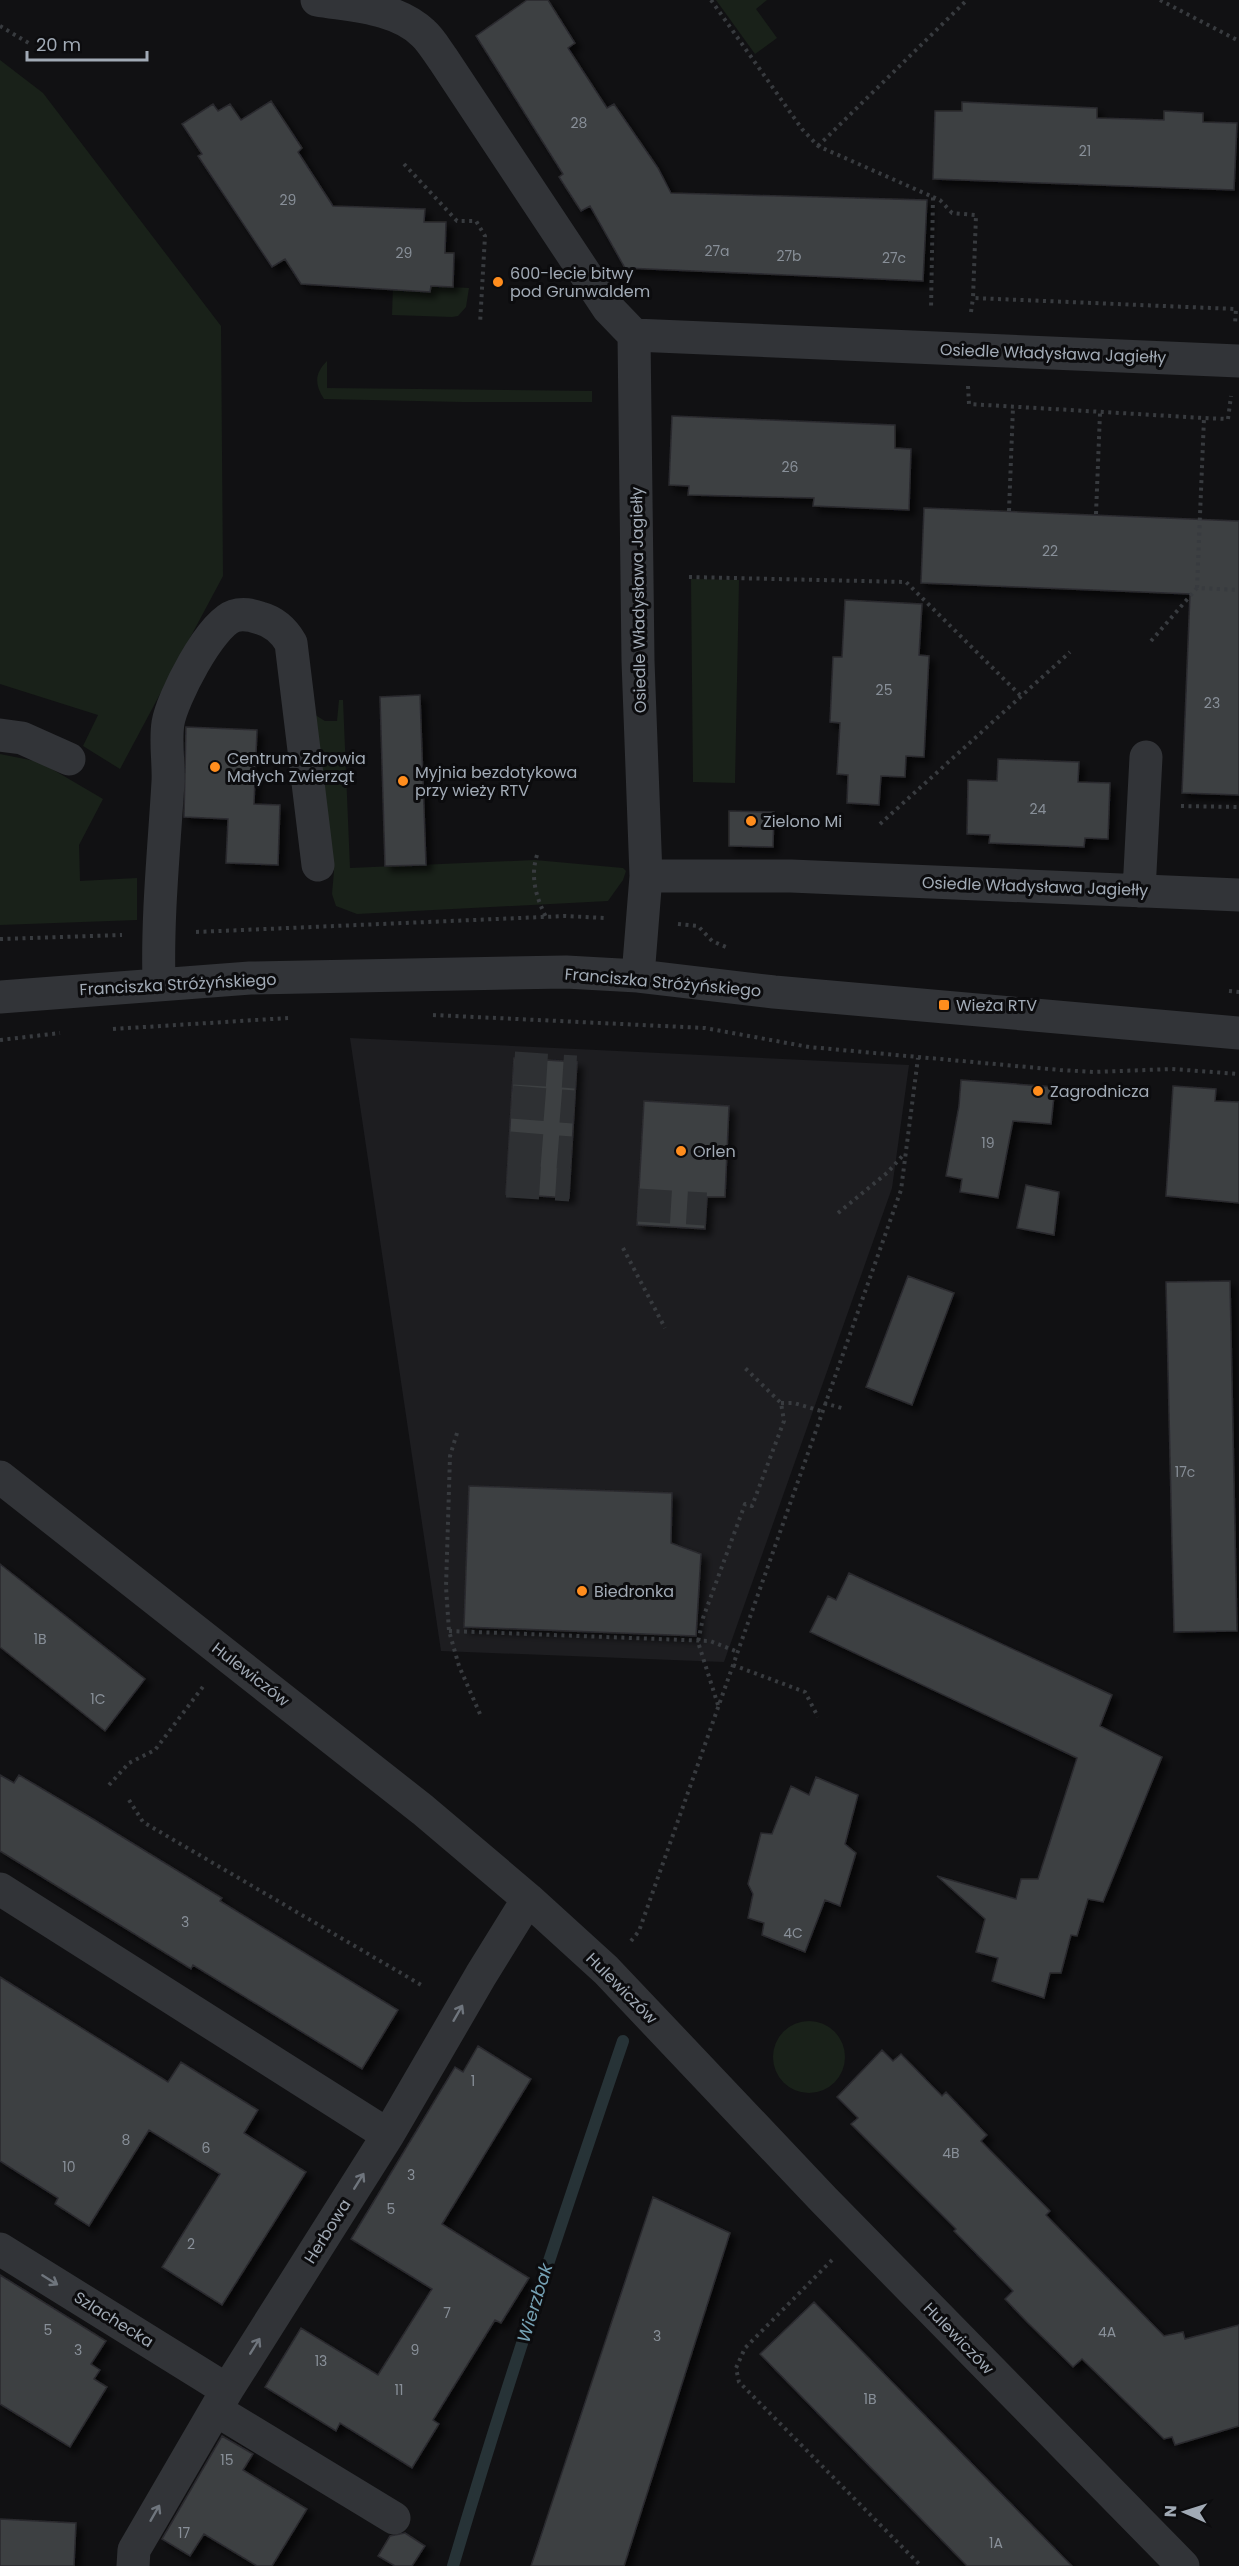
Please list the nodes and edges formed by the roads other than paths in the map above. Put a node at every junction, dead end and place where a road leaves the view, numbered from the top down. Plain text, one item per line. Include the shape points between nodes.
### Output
1 (317, 0) edge
2 (634, 335) junction
3 (1235, 376) edge
4 (0, 735) edge
5 (1146, 757) dead end
6 (69, 759) dead end
7 (318, 865) dead end
8 (646, 876) junction
9 (1139, 891) junction
10 (1239, 895) edge
11 (638, 976) junction
12 (159, 984) junction
13 (4, 995) edge
14 (1239, 1033) edge
15 (0, 1477) edge
16 (0, 1889) edge
17 (528, 1899) junction
18 (388, 2135) junction
19 (0, 2249) edge
20 (222, 2400) junction
21 (394, 2517) dead end
22 (133, 2566) edge
23 (1183, 2566) edge

1 - 2 street via 385,12 422,32 608,308
2 - 3 street, Osiedle Władysława Jagiełły
2 - 8 street, Osiedle Władysława Jagiełły via 638,661
4 - 6 street via 22,738
5 - 9 street
7 - 12 street via 291,643 283,630 264,619 247,614 232,616 213,632 194,662 174,700 168,724 157,933
8 - 9 street, Osiedle Władysława Jagiełły via 791,876
8 - 11 street
9 - 10 street, Osiedle Władysława Jagiełły
11 - 12 street, Franciszka Stróżyńskiego via 566,972 384,974
11 - 14 street, Franciszka Stróżyńskiego via 774,992
12 - 13 street, Franciszka Stróżyńskiego
15 - 17 street, Hulewiczów via 381,1776
16 - 18 street
18 -> 17 street, Herbowa
17 - 23 street, Hulewiczów via 606,1970 824,2200
20 -> 18 street, Herbowa
19 -> 20 street, Szlachecka
20 - 21 street, Szlachecka
22 -> 20 street, Herbowa via 134,2550

